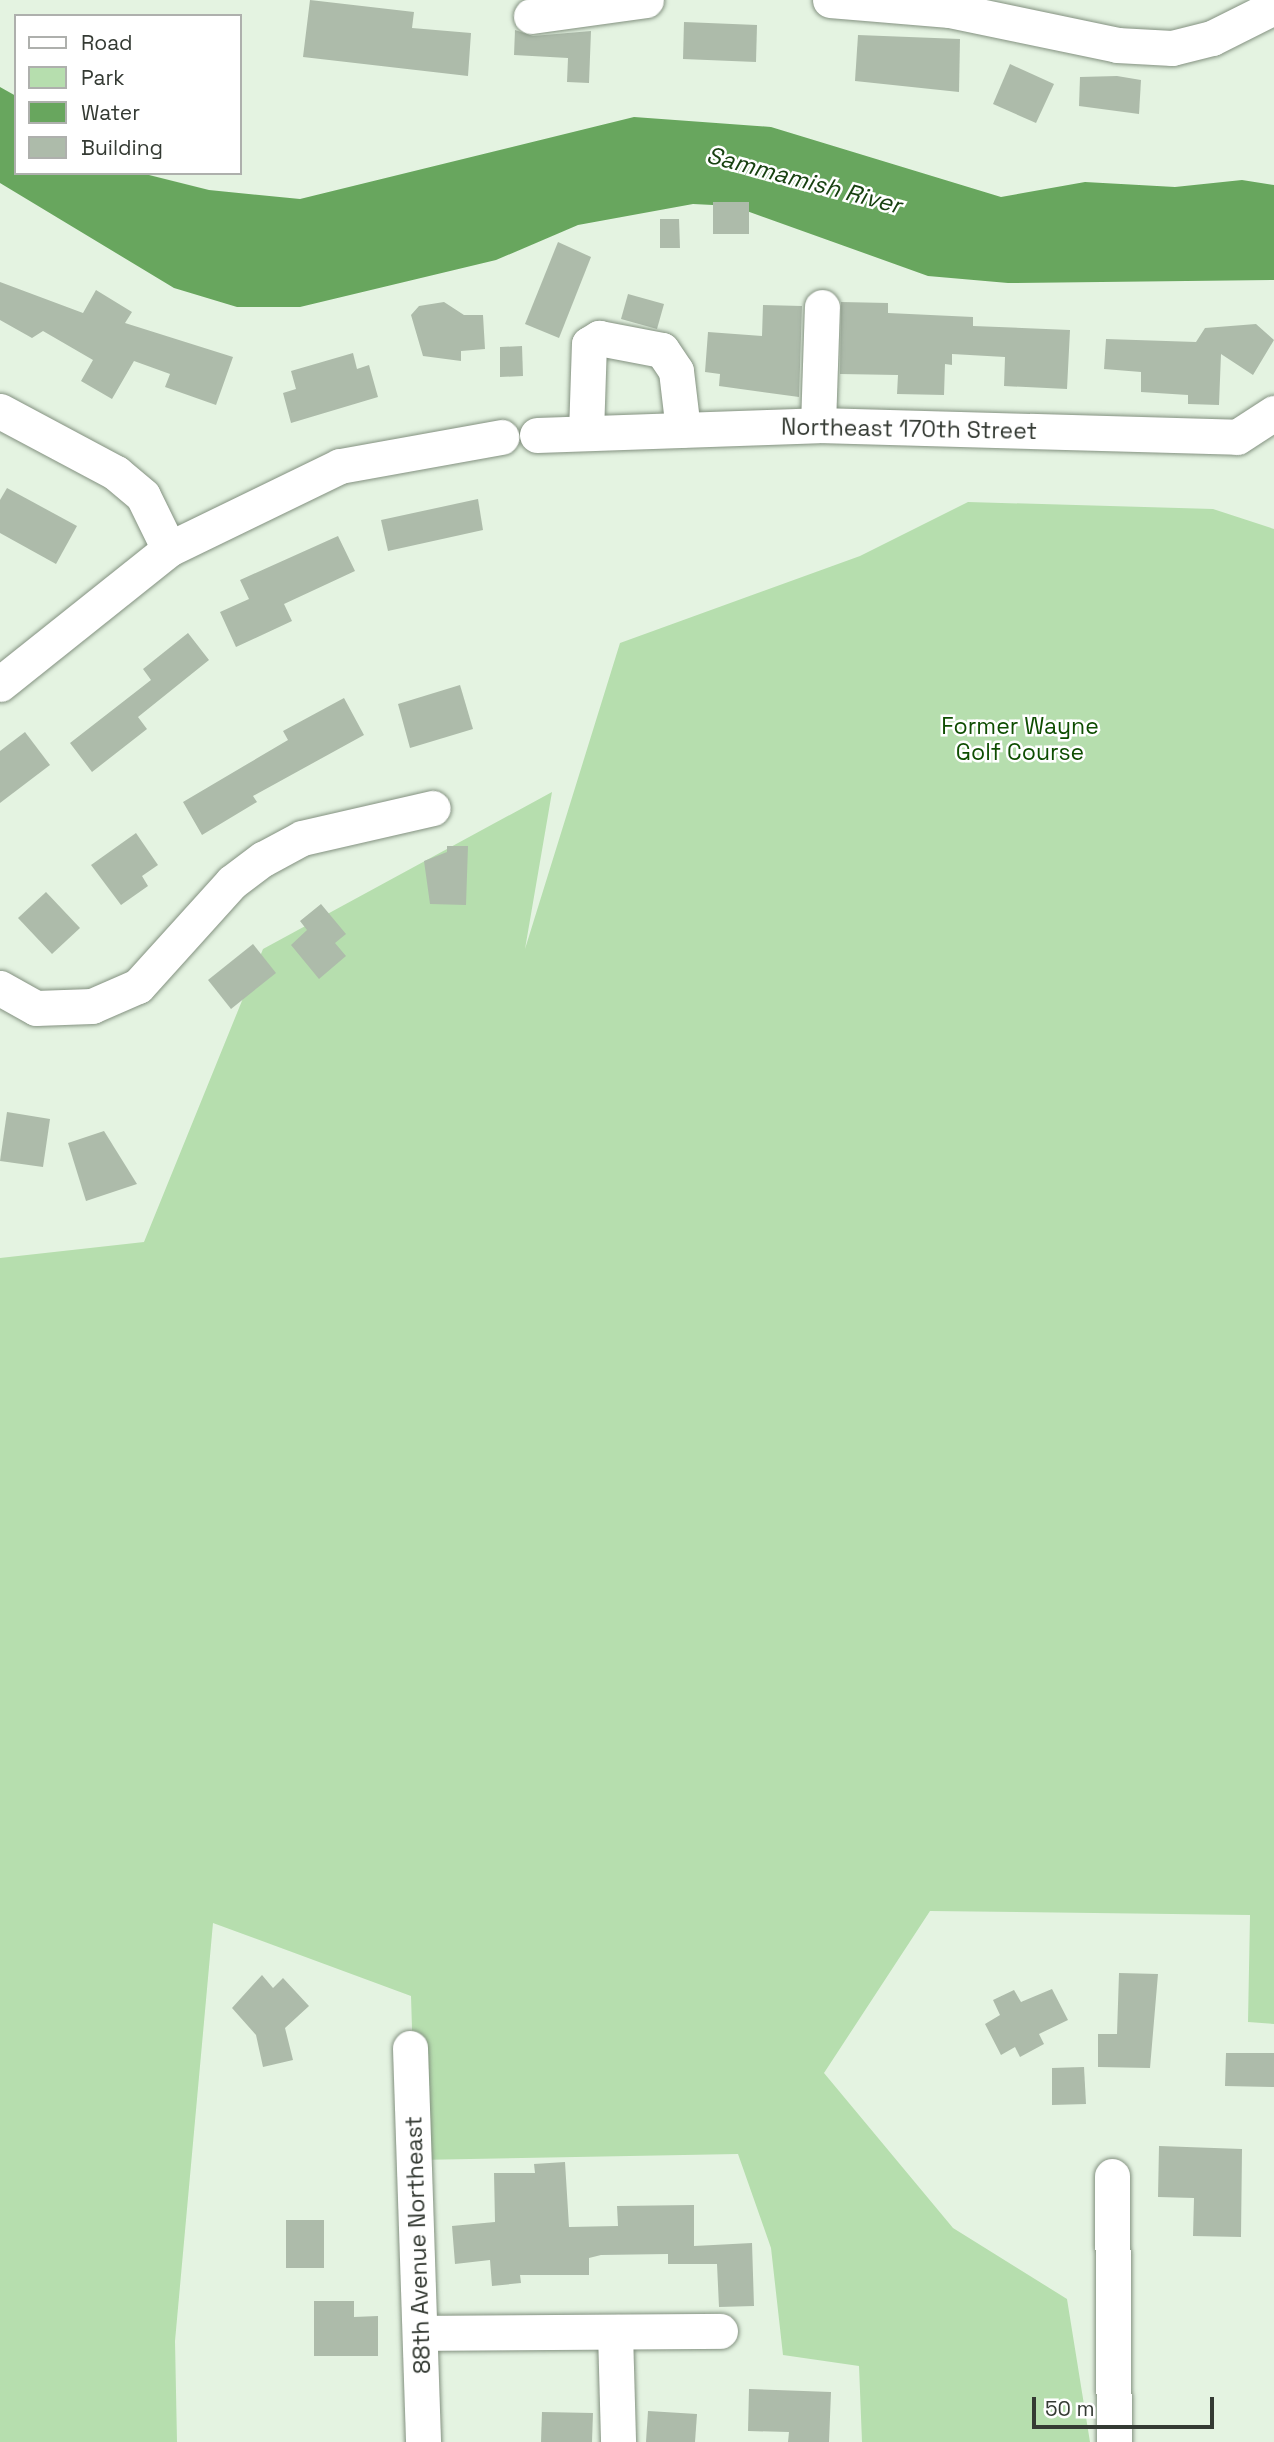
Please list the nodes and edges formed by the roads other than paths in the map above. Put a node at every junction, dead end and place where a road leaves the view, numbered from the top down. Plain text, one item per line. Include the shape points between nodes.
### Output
1 (646, 0) edge
2 (830, 0) edge
3 (1274, 7) edge
4 (531, 16) dead end
5 (822, 307) dead end
6 (0, 411) edge
7 (1274, 413) edge
8 (818, 425) junction
9 (683, 430) junction
10 (586, 433) junction
11 (537, 435) dead end
12 (501, 437) dead end
13 (169, 549) junction
14 (0, 684) edge
15 (433, 808) dead end
16 (0, 988) edge
17 (410, 2048) dead end
18 (1112, 2176) dead end
19 (720, 2331) dead end
20 (615, 2332) junction
21 (424, 2333) junction
22 (424, 2442) edge
23 (618, 2442) edge
24 (1114, 2442) edge

1 - 4 street
2 - 3 street via 950,10 1117,44 1172,48 1212,38
5 - 8 street
6 - 13 street via 116,473 143,496
7 - 8 street, Northeast 170th Street via 1237,437
8 - 9 street, Northeast 170th Street
9 - 10 street, Northeast 170th Street
9 - 10 street via 676,371 662,350 599,338 589,344
10 - 11 street, Northeast 170th Street
12 - 13 street via 340,466
13 - 14 street
15 - 16 street via 302,838 263,859 232,882 138,986 92,1006 36,1008
17 - 21 street, 88th Avenue Northeast
18 - 24 street
19 - 20 street
20 - 21 street
20 - 23 street
21 - 22 street, 88th Avenue Northeast

